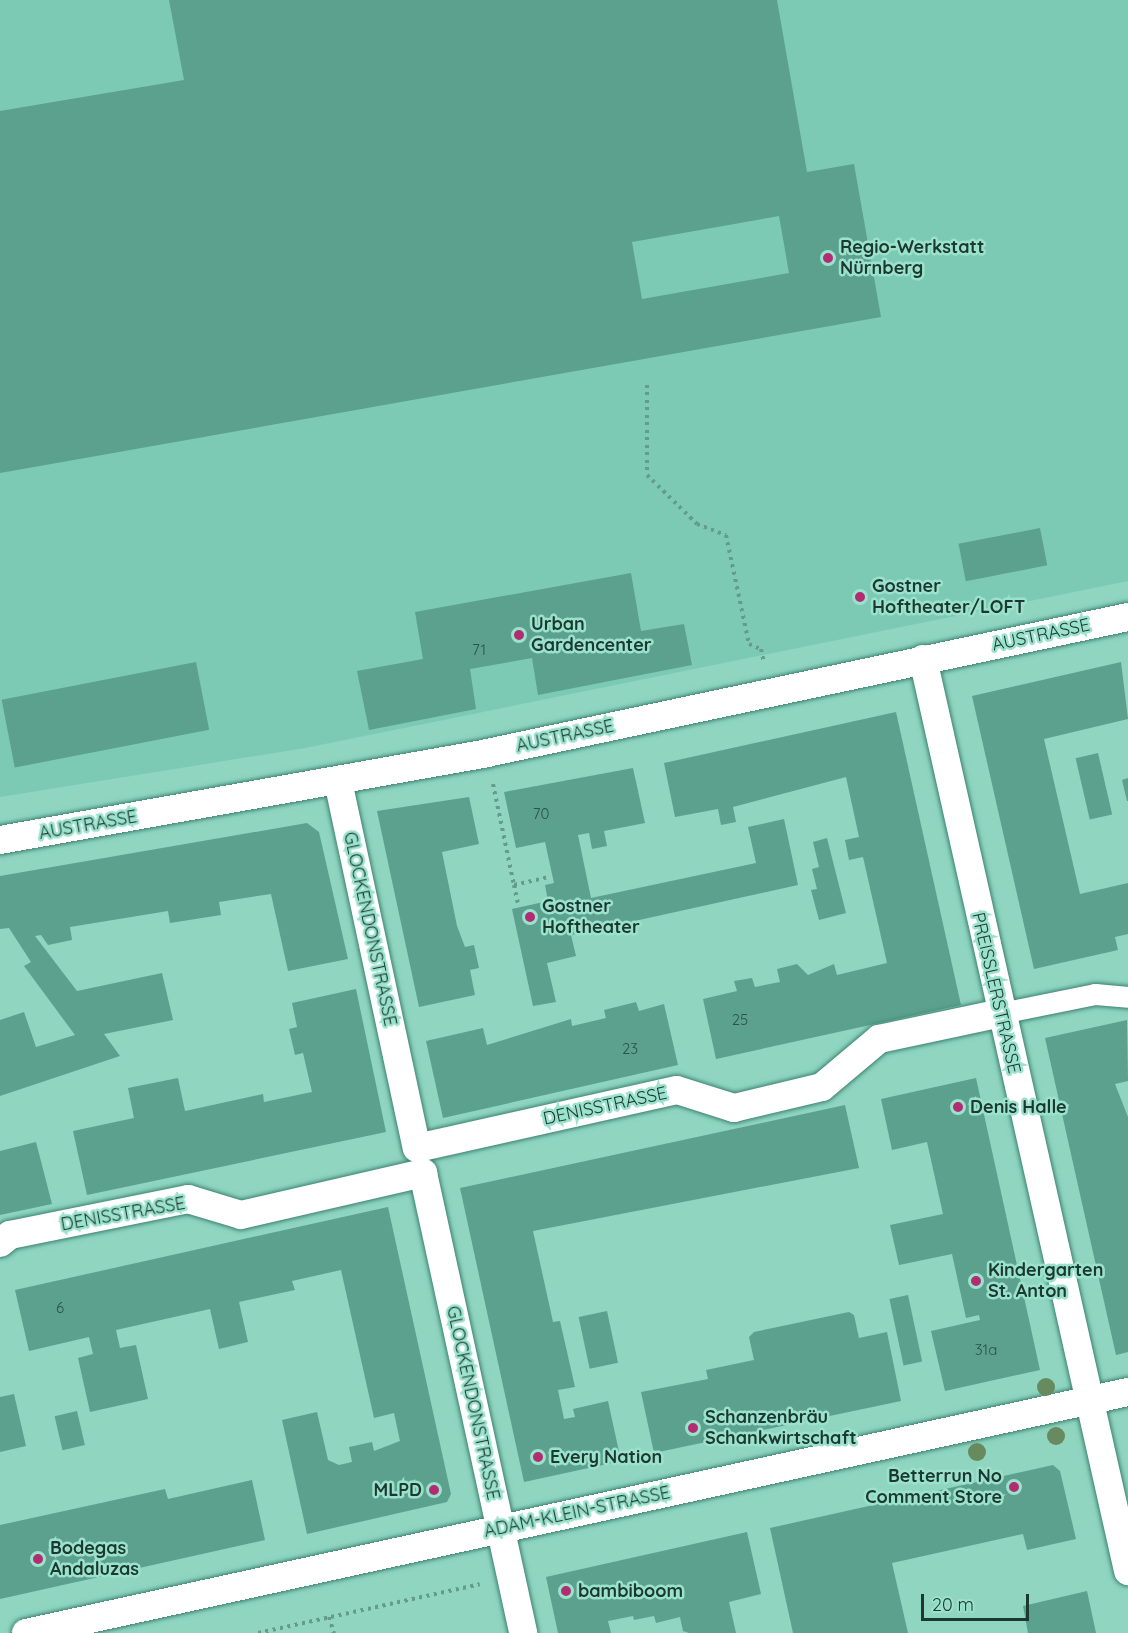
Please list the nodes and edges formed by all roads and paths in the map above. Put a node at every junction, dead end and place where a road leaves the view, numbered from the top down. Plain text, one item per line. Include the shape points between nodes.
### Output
1 (647, 385) dead end
2 (1128, 617) edge
3 (923, 659) junction
4 (766, 670) dead end
5 (487, 753) junction
6 (338, 781) junction
7 (0, 840) edge
8 (548, 877) dead end
9 (514, 885) junction
10 (518, 904) dead end
11 (1128, 998) edge
12 (1001, 1013) junction
13 (420, 1160) junction
14 (0, 1243) edge
15 (1128, 1392) edge
16 (1092, 1399) junction
17 (500, 1529) junction
18 (1128, 1571) edge
19 (511, 1578) junction
20 (329, 1617) junction
21 (26, 1633) edge
22 (258, 1633) edge
23 (334, 1633) edge
24 (523, 1633) edge

1 - 4 path via 647,475 697,524 726,535 749,644 761,649
2 - 3 street, AUSTRASSE
3 - 5 street, AUSTRASSE
3 - 12 street, PREISSLERSTRASSE
5 - 6 street, AUSTRASSE
5 - 9 path
6 - 7 street, AUSTRASSE
6 - 13 street, GLOCKENDONSTRASSE
8 - 9 path
9 - 10 path
11 - 12 street, DENISSTRASSE via 1095,993
12 - 13 street, DENISSTRASSE via 879,1039 822,1087 734,1108 677,1090
12 - 16 street, PREISSLERSTRASSE
13 - 14 street, DENISSTRASSE via 241,1215 188,1199 10,1235
13 - 17 street, GLOCKENDONSTRASSE
15 - 16 street, ADAM-KLEIN-STRASSE
16 - 17 street, ADAM-KLEIN-STRASSE
16 - 18 street, PREISSLERSTRASSE
17 - 19 street, GLOCKENDONSTRASSE
17 - 21 street, ADAM-KLEIN-STRASSE
19 - 20 path
19 - 24 street, GLOCKENDONSTRASSE
20 - 22 path
20 - 23 path

